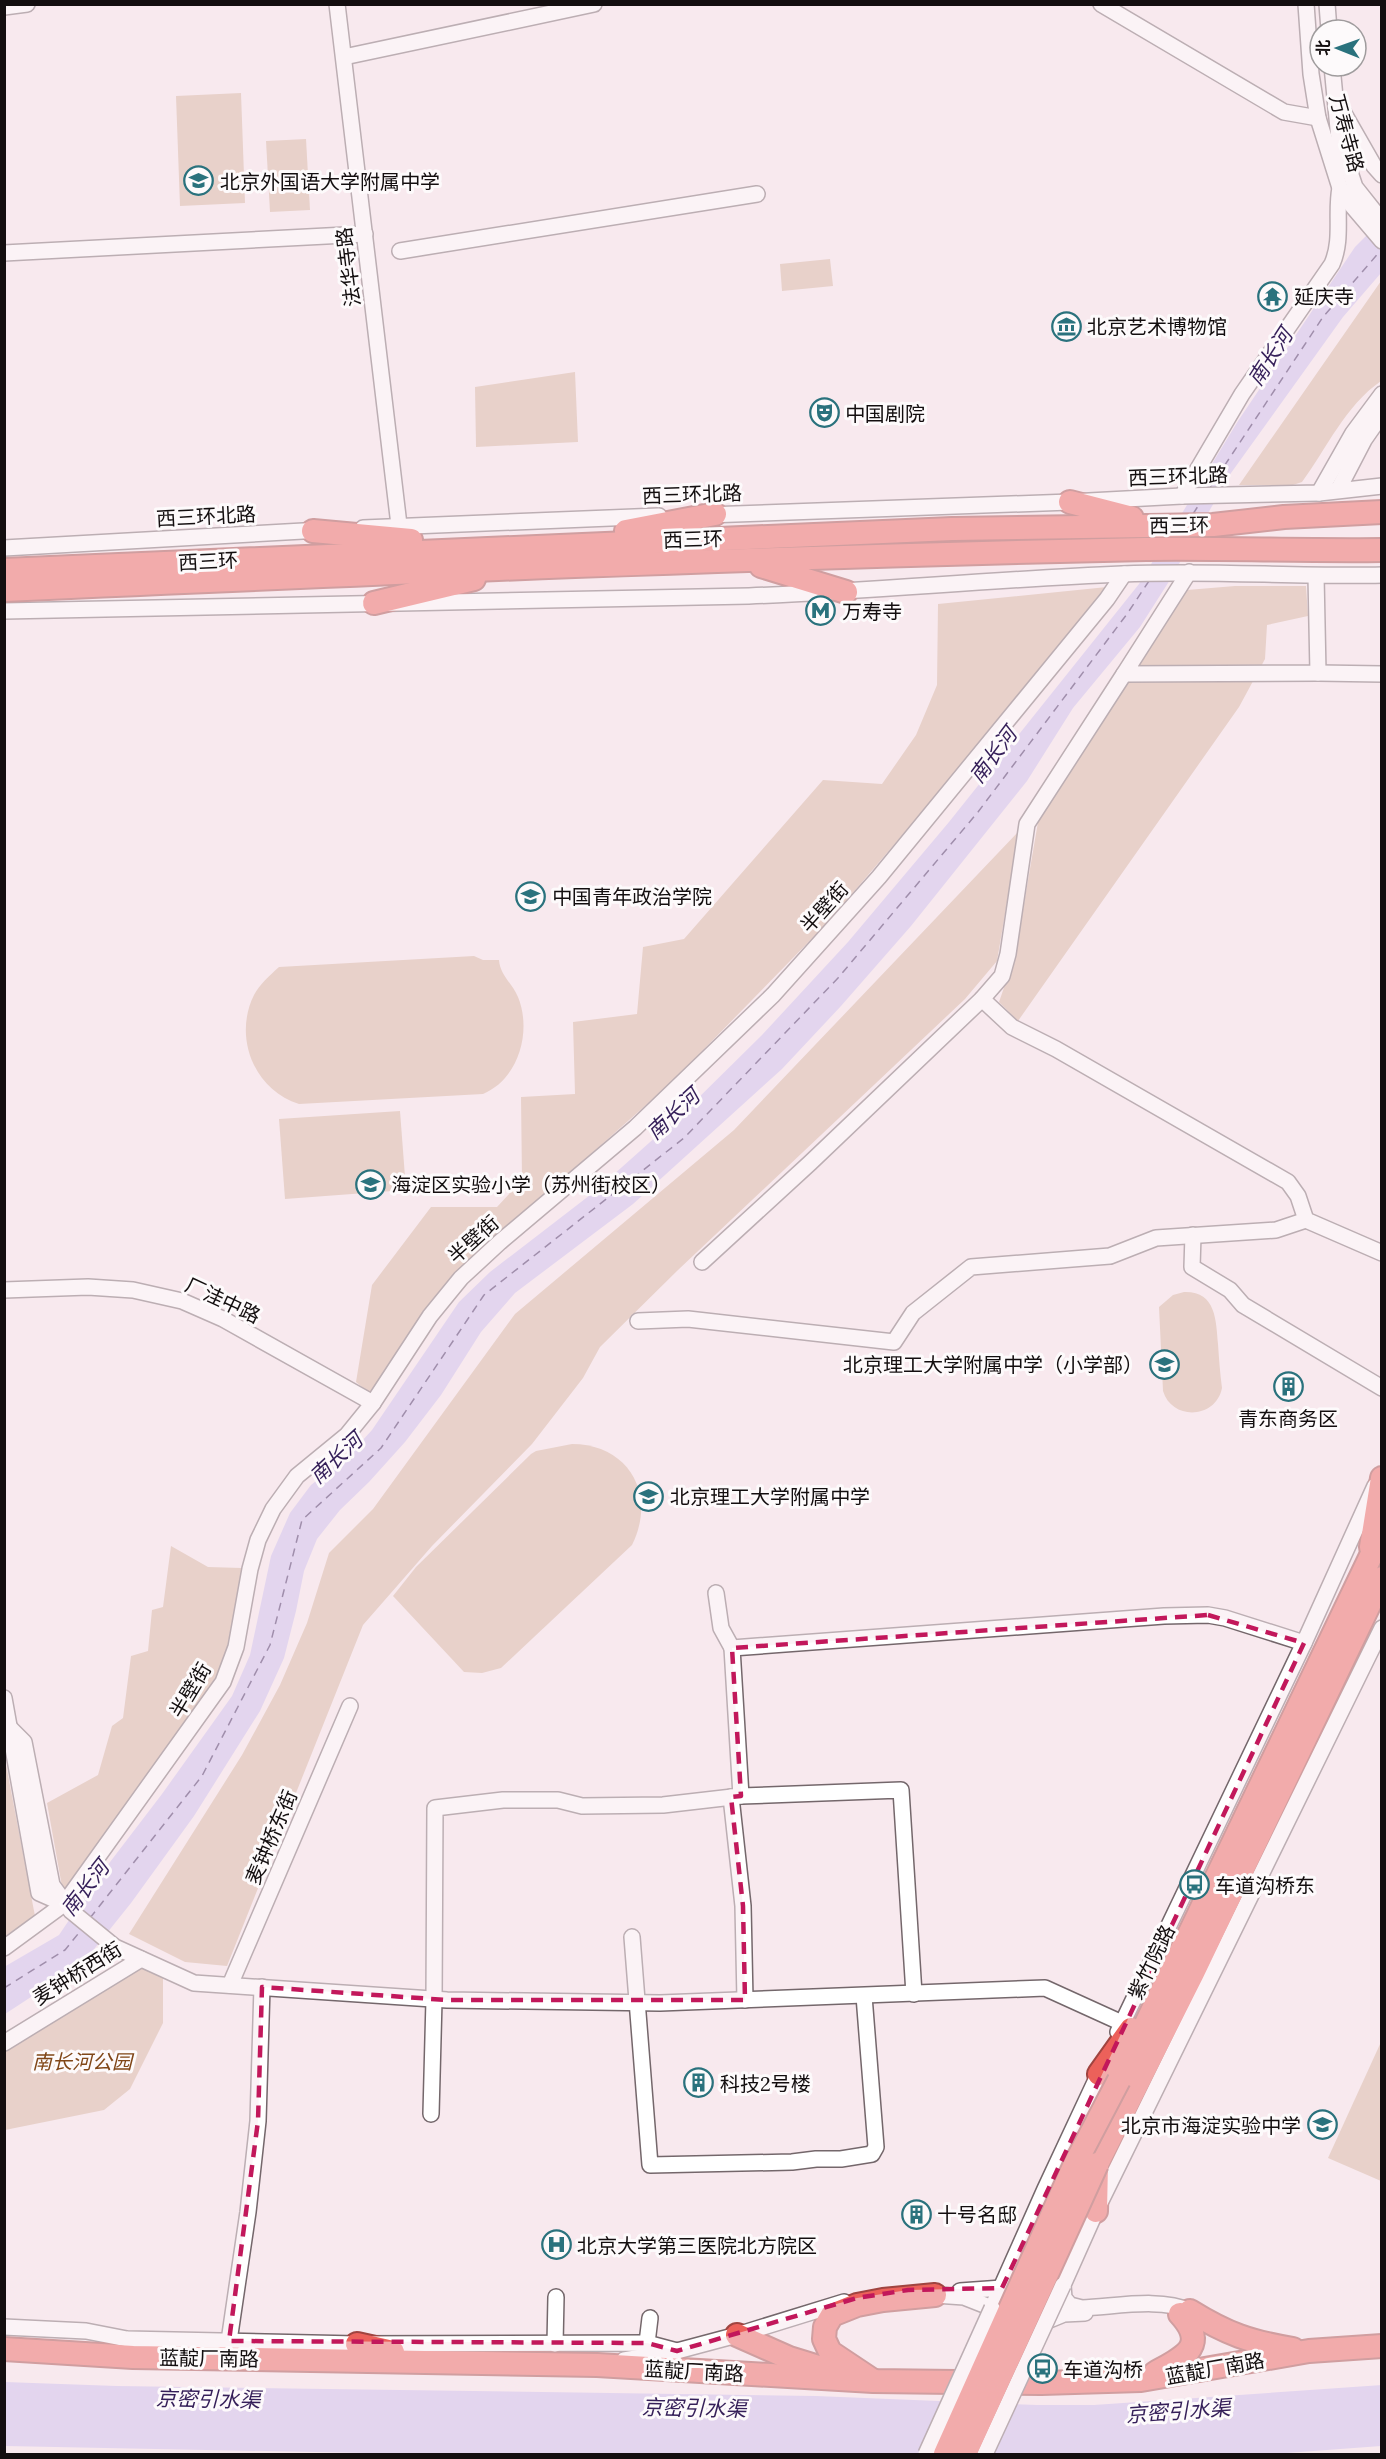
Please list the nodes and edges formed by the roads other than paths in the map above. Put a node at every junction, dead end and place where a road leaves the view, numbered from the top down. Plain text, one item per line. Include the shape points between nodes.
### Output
1 (27, 4) edge
2 (337, 4) edge
3 (594, 4) edge
4 (1101, 4) edge
5 (1306, 4) edge
6 (4, 7) edge
7 (344, 57) junction
8 (1333, 78) edge
9 (1335, 98) junction
10 (1318, 118) junction
11 (1382, 175) edge
12 (1341, 188) junction
13 (758, 194) dead end
14 (1376, 222) edge
15 (365, 234) junction
16 (1382, 241) edge
17 (400, 250) dead end
18 (4, 253) edge
19 (1382, 394) edge
20 (1382, 414) edge
21 (1382, 486) edge
22 (1338, 490) junction
23 (1319, 493) junction
24 (1182, 496) junction
25 (1070, 502) junction
26 (1382, 512) edge
27 (715, 514) junction
28 (399, 525) junction
29 (1163, 525) junction
30 (1213, 525) junction
31 (1382, 525) edge
32 (313, 531) junction
33 (548, 545) junction
34 (1381, 546) edge
35 (499, 547) junction
36 (4, 548) edge
37 (742, 560) junction
38 (526, 566) junction
39 (4, 570) edge
40 (184, 572) junction
41 (1189, 573) junction
42 (1129, 574) junction
43 (1382, 574) edge
44 (1316, 576) junction
45 (4, 590) edge
46 (846, 592) junction
47 (374, 603) junction
48 (4, 611) edge
49 (1124, 674) junction
50 (1318, 674) junction
51 (1382, 674) edge
52 (982, 999) junction
53 (1306, 1220) junction
54 (1193, 1235) junction
55 (1382, 1253) edge
56 (702, 1262) dead end
57 (4, 1290) edge
58 (638, 1321) dead end
59 (1382, 1388) edge
60 (372, 1403) junction
61 (1382, 1471) edge
62 (1382, 1478) edge
63 (1382, 1533) edge
64 (1370, 1558) junction
65 (1382, 1578) edge
66 (717, 1593) dead end
67 (1382, 1628) edge
68 (1304, 1643) junction
69 (732, 1648) junction
70 (4, 1698) edge
71 (350, 1706) dead end
72 (8, 1735) edge
73 (736, 1796) junction
74 (68, 1908) junction
75 (632, 1937) dead end
76 (4, 1948) edge
77 (141, 1959) junction
78 (230, 1985) junction
79 (262, 1987) junction
80 (914, 1994) junction
81 (864, 1996) junction
82 (435, 2000) junction
83 (745, 2000) junction
84 (637, 2003) junction
85 (1122, 2023) junction
86 (4, 2043) edge
87 (1109, 2077) junction
88 (431, 2114) dead end
89 (1097, 2164) junction
90 (1096, 2211) junction
91 (1063, 2285) junction
92 (1002, 2288) junction
93 (935, 2293) junction
94 (556, 2297) dead end
95 (992, 2308) junction
96 (1118, 2309) junction
97 (1185, 2312) junction
98 (650, 2318) dead end
99 (1047, 2321) junction
100 (4, 2327) edge
101 (737, 2335) junction
102 (229, 2341) junction
103 (647, 2343) junction
104 (357, 2344) junction
105 (555, 2344) junction
106 (1382, 2346) edge
107 (4, 2349) edge
108 (677, 2351) junction
109 (1309, 2351) junction
110 (438, 2363) junction
111 (597, 2365) junction
112 (1141, 2380) junction
113 (873, 2381) junction
114 (926, 2454) edge
115 (945, 2454) edge
116 (965, 2454) edge
117 (985, 2454) edge

1 - 6 street
2 - 7 street, 法华寺路
3 - 7 street
4 - 10 street via 1284,112
5 - 10 street, 万寿寺路
7 - 15 street, 法华寺路
8 - 9 street, 万寿寺路
9 - 11 street
9 - 14 street, 万寿寺路 via 1340,139 1354,187
10 - 12 street, 万寿寺路
12 - 14 street, 万寿寺路
12 - 24 street via 1337,253 1332,264 1242,394
13 - 17 street
14 - 16 street
15 - 18 street
15 - 28 street, 法华寺路
19 - 23 street via 1353,433
20 - 22 street
21 - 22 street, 西三环北路
22 - 23 street, 西三环北路
23 - 24 street, 西三环北路
24 - 25 street, 西三环北路
25 - 27 street, 西三环北路
25 - 29 highway
26 - 30 highway, 西三环
27 - 28 street, 西三环北路
27 - 33 highway
28 - 32 street, 西三环北路
29 - 30 highway, 西三环
29 - 33 highway, 西三环
30 - 31 highway
32 - 35 highway
32 - 36 street, 西三环北路
33 - 35 highway, 西三环
34 - 37 highway, 西三环 via 1281,552 1148,549
35 - 40 highway, 西三环
37 - 38 highway, 西三环
37 - 46 highway
38 - 40 highway, 西三环
38 - 47 highway
39 - 40 highway, 西三环
40 - 45 highway, 西三环
41 - 42 street
41 - 44 street
41 - 49 street
42 - 46 street via 985,580
42 - 60 street, 半壁街 via 879,877 780,986 635,1128 461,1278 430,1316
43 - 44 street
44 - 50 street
46 - 47 street
47 - 48 street
49 - 50 street
49 - 52 street via 1027,824 1008,954 1002,976
50 - 51 street
52 - 53 street via 1012,1027 1288,1182 1298,1196
52 - 56 street
53 - 54 street via 1276,1230
53 - 55 street
54 - 58 street via 1155,1238 1110,1256 971,1267 913,1313 894,1342 688,1319
54 - 59 street via 1192,1267 1230,1290 1243,1305
57 - 60 street, 厂洼中路 via 88,1287 133,1290 182,1300
60 - 74 street, 半壁街 via 347,1435 297,1476 273,1509 258,1540 236,1647 223,1682
61 - 68 street, 紫竹院路
62 - 64 highway
63 - 64 highway, 紫竹院路
64 - 87 highway, 紫竹院路 via 1170,1975
65 - 89 highway
66 - 69 street via 721,1628
67 - 90 street
68 - 69 street via 1208,1615
68 - 85 street, 紫竹院路
69 - 73 street
70 - 72 street
71 - 78 street, 麦钟桥东街
72 - 74 street via 39,1893
73 - 80 street via 901,1790
73 - 82 street via 663,1805 582,1806 558,1800 503,1800 435,1808
73 - 83 street
74 - 76 street, 半壁街
74 - 77 street via 115,1947
75 - 84 street
77 - 78 street via 194,1983
77 - 86 street, 麦钟桥西街
78 - 79 street
79 - 82 street
79 - 102 street via 258,2121
80 - 81 street
80 - 85 street via 1045,1988
81 - 83 street
81 - 84 street via 876,2147 872,2154 792,2162 650,2165
82 - 84 street
82 - 88 street
83 - 84 street
85 - 87 street, 紫竹院路
87 - 92 street, 紫竹院路 via 1030,2221
87 - 115 highway, bridge via 1076,2164
89 - 90 highway
89 - 116 highway, bridge
90 - 91 street
91 - 96 street via 1064,2298 1070,2305
91 - 99 street, bridge
92 - 93 street
92 - 95 street, 紫竹院路
93 - 95 street via 964,2297
93 - 101 street via 908,2290 857,2298
93 - 113 highway via 883,2300 832,2315 824,2339 830,2352
94 - 105 street
95 - 114 street, 紫竹院路, bridge
96 - 97 street via 1160,2304 1178,2305
96 - 99 street via 1064,2314
97 - 109 highway via 1240,2338
97 - 112 highway via 1193,2341 1189,2352
98 - 103 street
99 - 117 street, bridge
100 - 102 street, 蓝靛厂南路 via 86,2331 127,2339
101 - 108 street
101 - 113 highway via 797,2361
102 - 104 street, 蓝靛厂南路
103 - 105 street, 蓝靛厂南路
103 - 108 street, 蓝靛厂南路
104 - 105 street, 蓝靛厂南路
104 - 110 highway
106 - 109 highway, 蓝靛厂南路
107 - 110 highway, 蓝靛厂南路 via 133,2357
108 - 111 street
109 - 112 highway, 蓝靛厂南路
110 - 111 highway, 蓝靛厂南路
111 - 113 highway, 蓝靛厂南路
112 - 113 highway, 蓝靛厂南路

